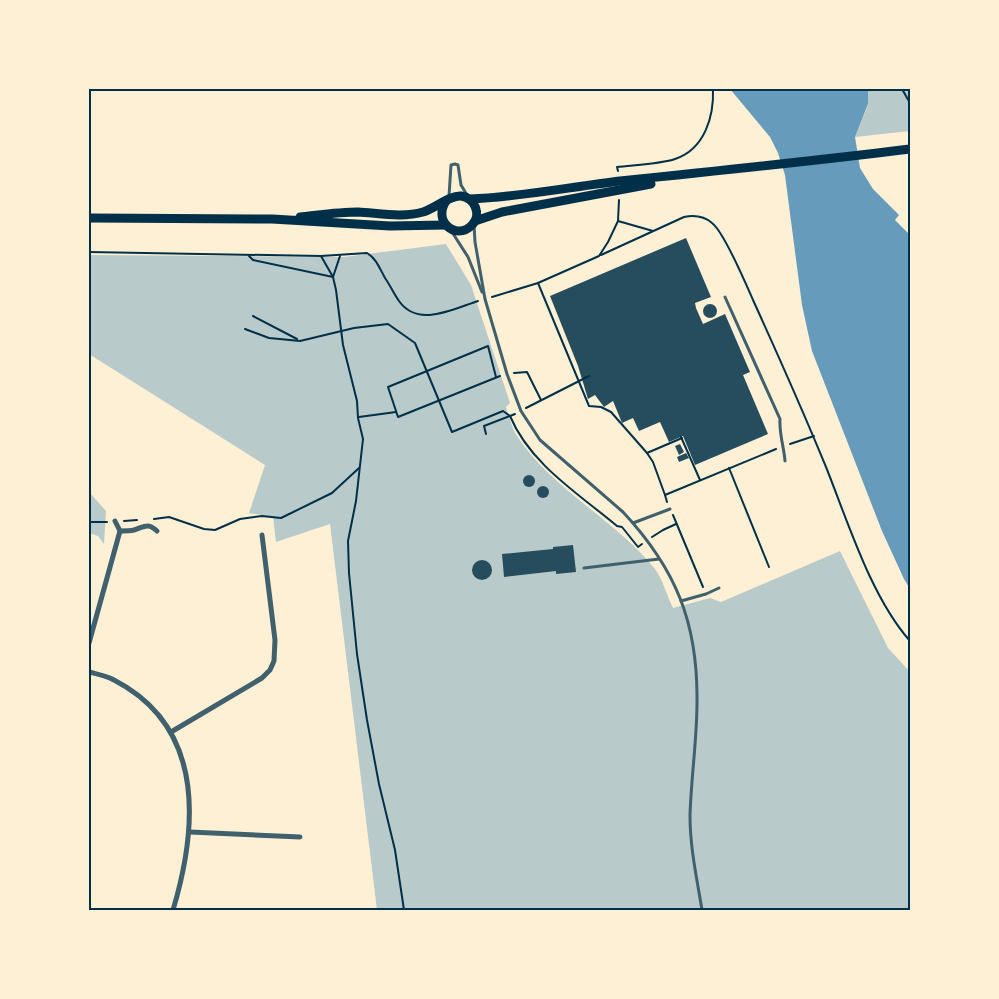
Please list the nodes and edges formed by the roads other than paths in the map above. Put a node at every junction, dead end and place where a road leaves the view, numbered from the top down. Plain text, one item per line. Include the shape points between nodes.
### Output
1 (907, 149) edge
2 (702, 174) junction
3 (469, 199) junction
4 (448, 200) junction
5 (89, 218) edge
6 (272, 219) junction
7 (475, 222) junction
8 (448, 227) junction
9 (724, 297) dead end
10 (485, 299) junction
11 (785, 461) dead end
12 (670, 509) road end
13 (115, 521) road end
14 (633, 523) junction
15 (120, 531) junction
16 (157, 531) dead end
17 (262, 534) dead end
18 (659, 559) junction
19 (584, 568) dead end
20 (719, 588) dead end
21 (681, 600) junction
22 (89, 643) edge
23 (89, 672) edge
24 (171, 732) junction
25 (190, 832) junction
26 (300, 837) dead end
27 (173, 910) edge
28 (702, 910) edge

1 - 2 main road
2 - 3 main road
2 - 7 main road via 502,212
3 - 4 main road via 459,196
3 - 4 lane via 461,185 458,165 453,164
3 - 7 main road via 476,210
4 - 6 main road via 420,213 355,212
4 - 8 main road via 441,215
5 - 6 main road
6 - 8 main road
7 - 8 main road via 466,230
7 - 10 lane via 475,242
8 - 10 lane via 468,257
9 - 11 lane via 780,419
10 - 14 lane via 521,411 540,440
12 - 14 lane
13 - 15 street
14 - 18 lane
15 - 16 street via 147,525
15 - 22 street
17 - 24 street via 275,640 270,670 262,678
18 - 19 lane
18 - 21 lane
20 - 21 lane
21 - 28 lane via 697,669 690,818
23 - 24 street via 112,679 132,691 152,708
24 - 25 street via 182,756 188,787
25 - 26 street
25 - 27 street via 183,878

